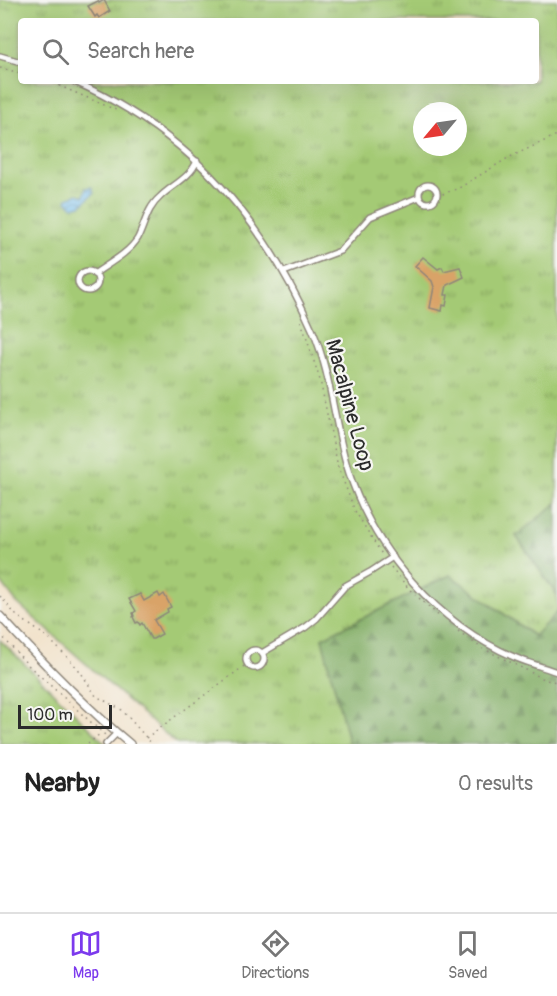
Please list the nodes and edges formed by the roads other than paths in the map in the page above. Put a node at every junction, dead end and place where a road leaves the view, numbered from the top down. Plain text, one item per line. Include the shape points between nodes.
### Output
1 (0, 56) edge
2 (18, 61) edge
3 (80, 84) edge
4 (197, 161) junction
5 (419, 197) junction
6 (284, 272) junction
7 (94, 274) dead end
8 (393, 557) junction
9 (0, 616) edge
10 (262, 653) junction
11 (557, 672) edge
12 (117, 733) junction
13 (108, 742) edge
14 (130, 744) edge

1 - 2 street
3 - 4 street, Macalpine Loop via 132,110
4 - 6 street, Macalpine Loop via 242,209
4 - 7 street via 186,177 150,208 131,246
5 - 5 street via 420,188 427,184 435,188 437,196 429,203
5 - 6 street via 370,217 340,250
6 - 8 street, Macalpine Loop via 320,352 349,474 362,505
8 - 10 street via 345,586 316,620
8 - 11 street, Macalpine Loop via 432,601 480,638 514,657
9 - 12 street
10 - 10 street via 250,651 247,664 260,667 265,661
12 - 13 street
12 - 14 street

